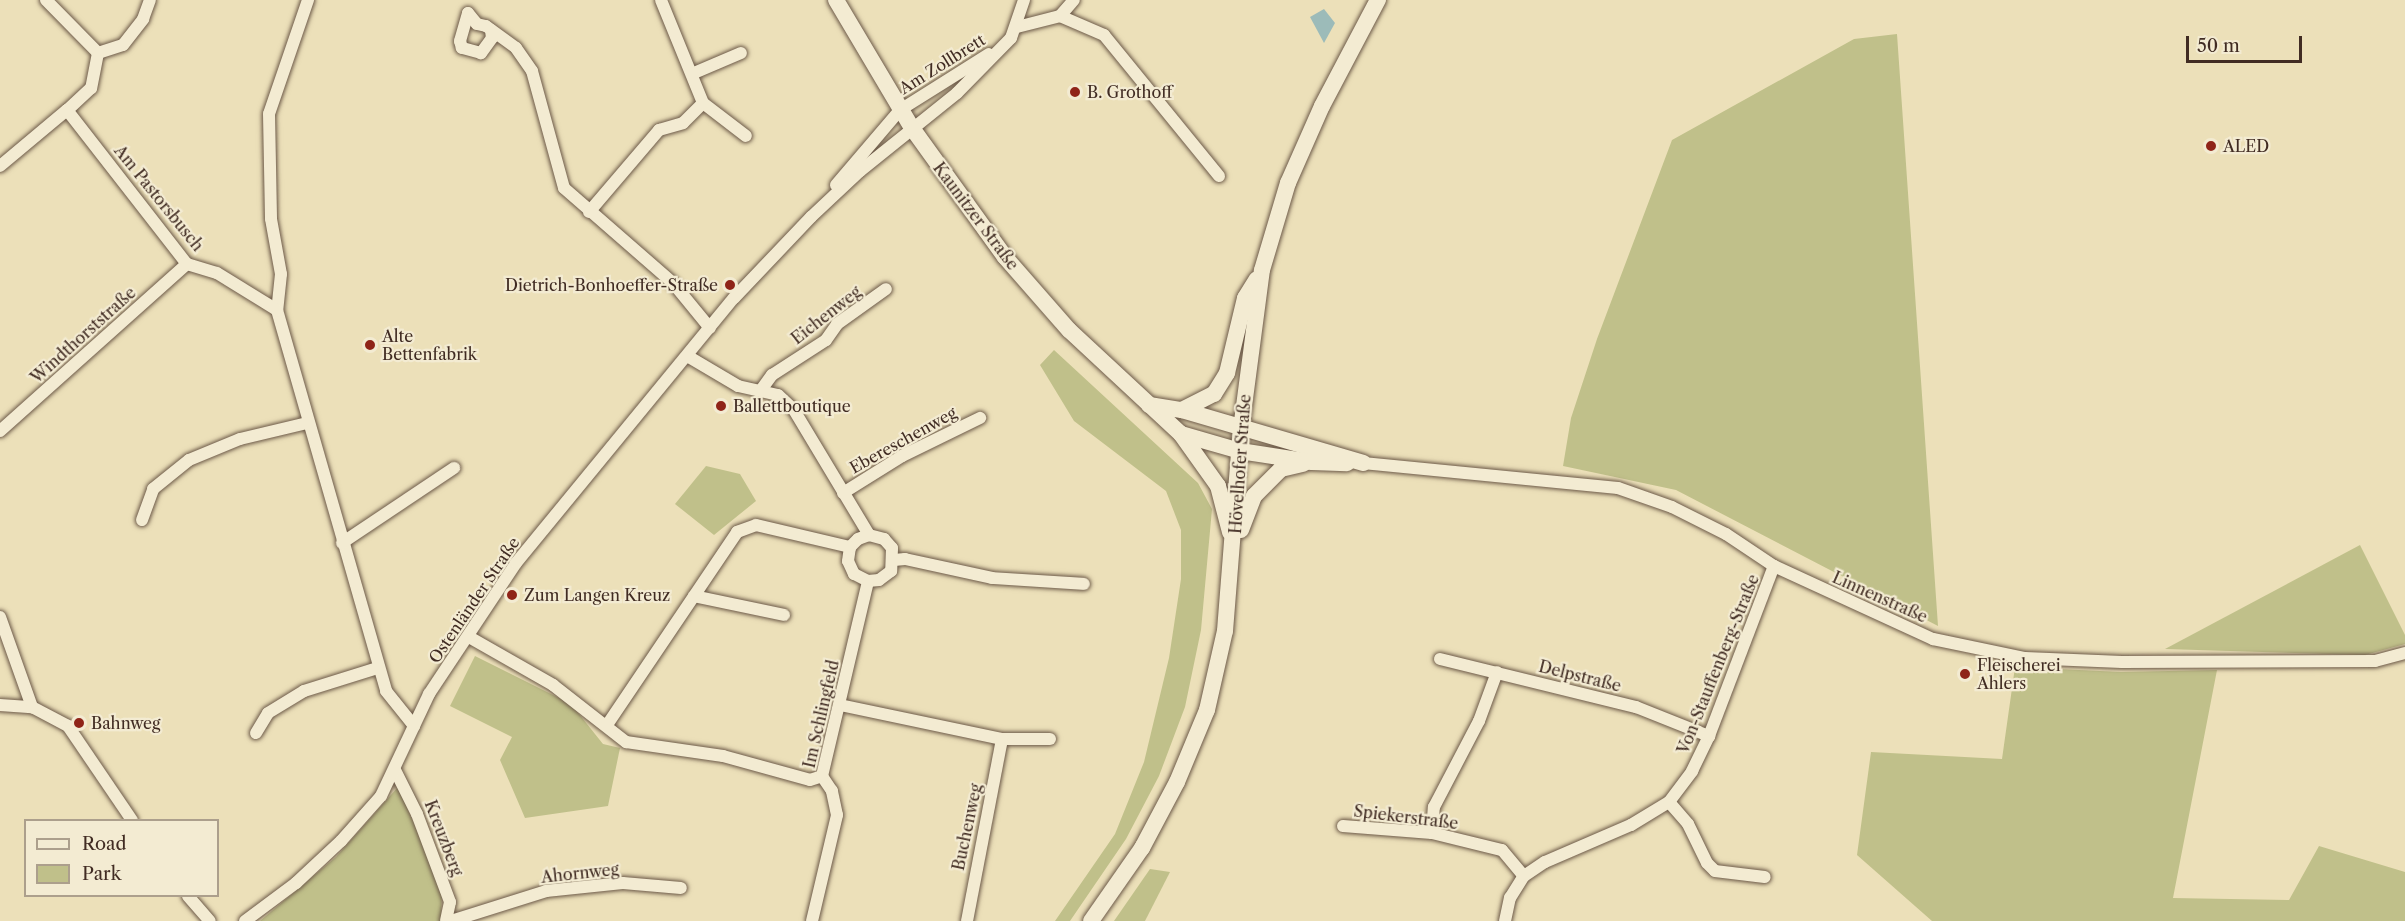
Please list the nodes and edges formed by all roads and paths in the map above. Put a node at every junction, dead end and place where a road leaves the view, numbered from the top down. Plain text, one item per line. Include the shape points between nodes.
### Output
1 (46, 0) edge
2 (150, 0) edge
3 (308, 0) edge
4 (661, 0) edge
5 (836, 0) edge
6 (1024, 0) edge
7 (1074, 0) edge
8 (1378, 0) edge
9 (1060, 16) junction
10 (1017, 27) junction
11 (491, 30) dead end
12 (1002, 47) junction
13 (98, 53) junction
14 (741, 53) dead end
15 (694, 73) junction
16 (703, 104) junction
17 (67, 110) junction
18 (900, 110) junction
19 (912, 128) junction
20 (746, 136) dead end
21 (0, 166) edge
22 (1219, 176) dead end
23 (588, 212) junction
24 (811, 217) junction
25 (187, 264) junction
26 (1262, 270) junction
27 (886, 289) dead end
28 (277, 310) junction
29 (710, 328) junction
30 (688, 357) junction
31 (761, 390) junction
32 (1149, 405) junction
33 (1182, 410) junction
34 (980, 418) dead end
35 (307, 423) junction
36 (1241, 429) junction
37 (0, 431) edge
38 (1181, 434) junction
39 (1240, 451) junction
40 (1312, 462) junction
41 (1363, 463) junction
42 (454, 468) dead end
43 (843, 493) junction
44 (142, 520) dead end
45 (869, 535) junction
46 (342, 543) junction
47 (850, 547) junction
48 (1234, 548) junction
49 (894, 560) junction
50 (1774, 566) junction
51 (868, 581) junction
52 (1084, 584) dead end
53 (694, 596) junction
54 (784, 615) dead end
55 (0, 617) edge
56 (469, 637) junction
57 (2405, 654) edge
58 (1440, 659) dead end
59 (378, 668) junction
60 (1497, 672) junction
61 (0, 705) edge
62 (840, 705) junction
63 (32, 707) junction
64 (607, 725) junction
65 (414, 726) junction
66 (256, 733) dead end
67 (1709, 736) junction
68 (1002, 740) junction
69 (1050, 740) dead end
70 (395, 770) junction
71 (822, 776) junction
72 (1669, 802) junction
73 (131, 819) edge
74 (1343, 826) dead end
75 (1432, 833) junction
76 (1524, 876) junction
77 (1764, 877) dead end
78 (681, 888) dead end
79 (189, 897) edge
80 (210, 921) edge
81 (245, 921) edge
82 (446, 921) edge
83 (451, 921) edge
84 (812, 921) edge
85 (967, 921) edge
86 (1091, 921) edge
87 (1506, 921) edge

1 - 13 street
2 - 13 street via 143,19 123,45
3 - 28 street via 269,114 271,219 281,274
4 - 15 street
5 - 18 main road, Kaunitzer Straße
6 - 10 street
7 - 9 street
8 - 26 main road, Hövelhofer Straße via 1322,106 1288,183
9 - 10 street
9 - 22 street via 1104,35
10 - 12 street, Am Zollbrett
11 - 23 street via 516,48 532,71 564,188
12 - 18 street, Am Zollbrett
12 - 19 street, Am Zollbrett via 957,93
13 - 17 street via 91,87
14 - 15 street
15 - 16 street
16 - 20 street
16 - 23 street via 683,123 659,130
17 - 21 street
17 - 25 street, Am Pastorsbusch
18 - 19 main road, Kaunitzer Straße
18 - 24 street, Ostenländer Straße
19 - 24 street, Ostenländer Straße
19 - 32 main road, Kaunitzer Straße via 1005,257 1069,330
23 - 29 street via 673,283
24 - 29 street, Ostenländer Straße
25 - 28 street, Am Pastorsbusch via 216,273
25 - 37 street, Windthorststraße
26 - 33 main road via 1245,298 1223,380 1214,394
26 - 36 main road, Hövelhofer Straße
27 - 31 street, Eichenweg via 837,324 826,340 772,375
28 - 35 street
29 - 30 street, Ostenländer Straße
30 - 31 street via 738,386
30 - 56 street, Ostenländer Straße via 516,562
31 - 43 street via 778,395 794,410
32 - 33 main road
32 - 38 main road, Kaunitzer Straße
33 - 36 main road
34 - 43 street, Ebereschenweg via 902,456
35 - 44 street via 240,438 189,460 153,489
35 - 46 street
36 - 39 main road, Hövelhofer Straße
36 - 41 main road
38 - 39 main road
38 - 48 main road via 1218,486
39 - 40 main road
39 - 48 main road, Hövelhofer Straße
40 - 41 main road
40 - 48 main road via 1281,469 1254,495
41 - 50 street, Linnenstraße via 1618,488 1672,507 1726,534
42 - 46 street
43 - 45 street
45 - 47 street
45 - 49 street via 884,539 892,548
46 - 59 street
47 - 51 street via 848,561 854,574
47 - 53 street via 756,525 746,527 732,538
48 - 86 main road, Hövelhofer Straße via 1225,631 1207,710 1177,782 1142,848
49 - 51 street via 891,570 879,580
49 - 52 street via 992,578
50 - 57 street, Linnenstraße via 1933,639 2025,658 2122,662 2375,661
50 - 67 street, Von-Stauffenberg-Straße
51 - 62 street, Im Schlingfeld
53 - 54 street
53 - 64 street
55 - 63 street
56 - 64 street via 553,684
56 - 65 street, Ostenländer Straße via 429,694
58 - 60 street, Delpstraße
59 - 65 street via 386,691
59 - 66 street via 304,691 268,713
60 - 67 street, Delpstraße via 1636,707
60 - 75 street via 1479,721 1434,807
61 - 63 street
62 - 68 street
62 - 71 street, Im Schlingfeld
63 - 73 street via 68,726
64 - 71 street via 626,741 723,756 810,780
65 - 70 street, Ostenländer Straße
67 - 72 street, Von-Stauffenberg-Straße via 1692,771
68 - 69 street
68 - 85 street, Buchenweg
70 - 81 street, Ostenländer Straße via 381,796 341,841 296,883
70 - 82 street, Kreuzberg via 417,814 450,902
71 - 84 street, Im Schlingfeld via 832,791 837,815
72 - 76 street, Von-Stauffenberg-Straße via 1631,825 1545,862
72 - 77 street via 1688,824 1715,871
74 - 75 street, Spiekerstraße
75 - 76 street, Spiekerstraße via 1502,850
76 - 87 street, Von-Stauffenberg-Straße via 1510,898
78 - 83 street, Ahornweg via 623,884 546,891
79 - 80 street

